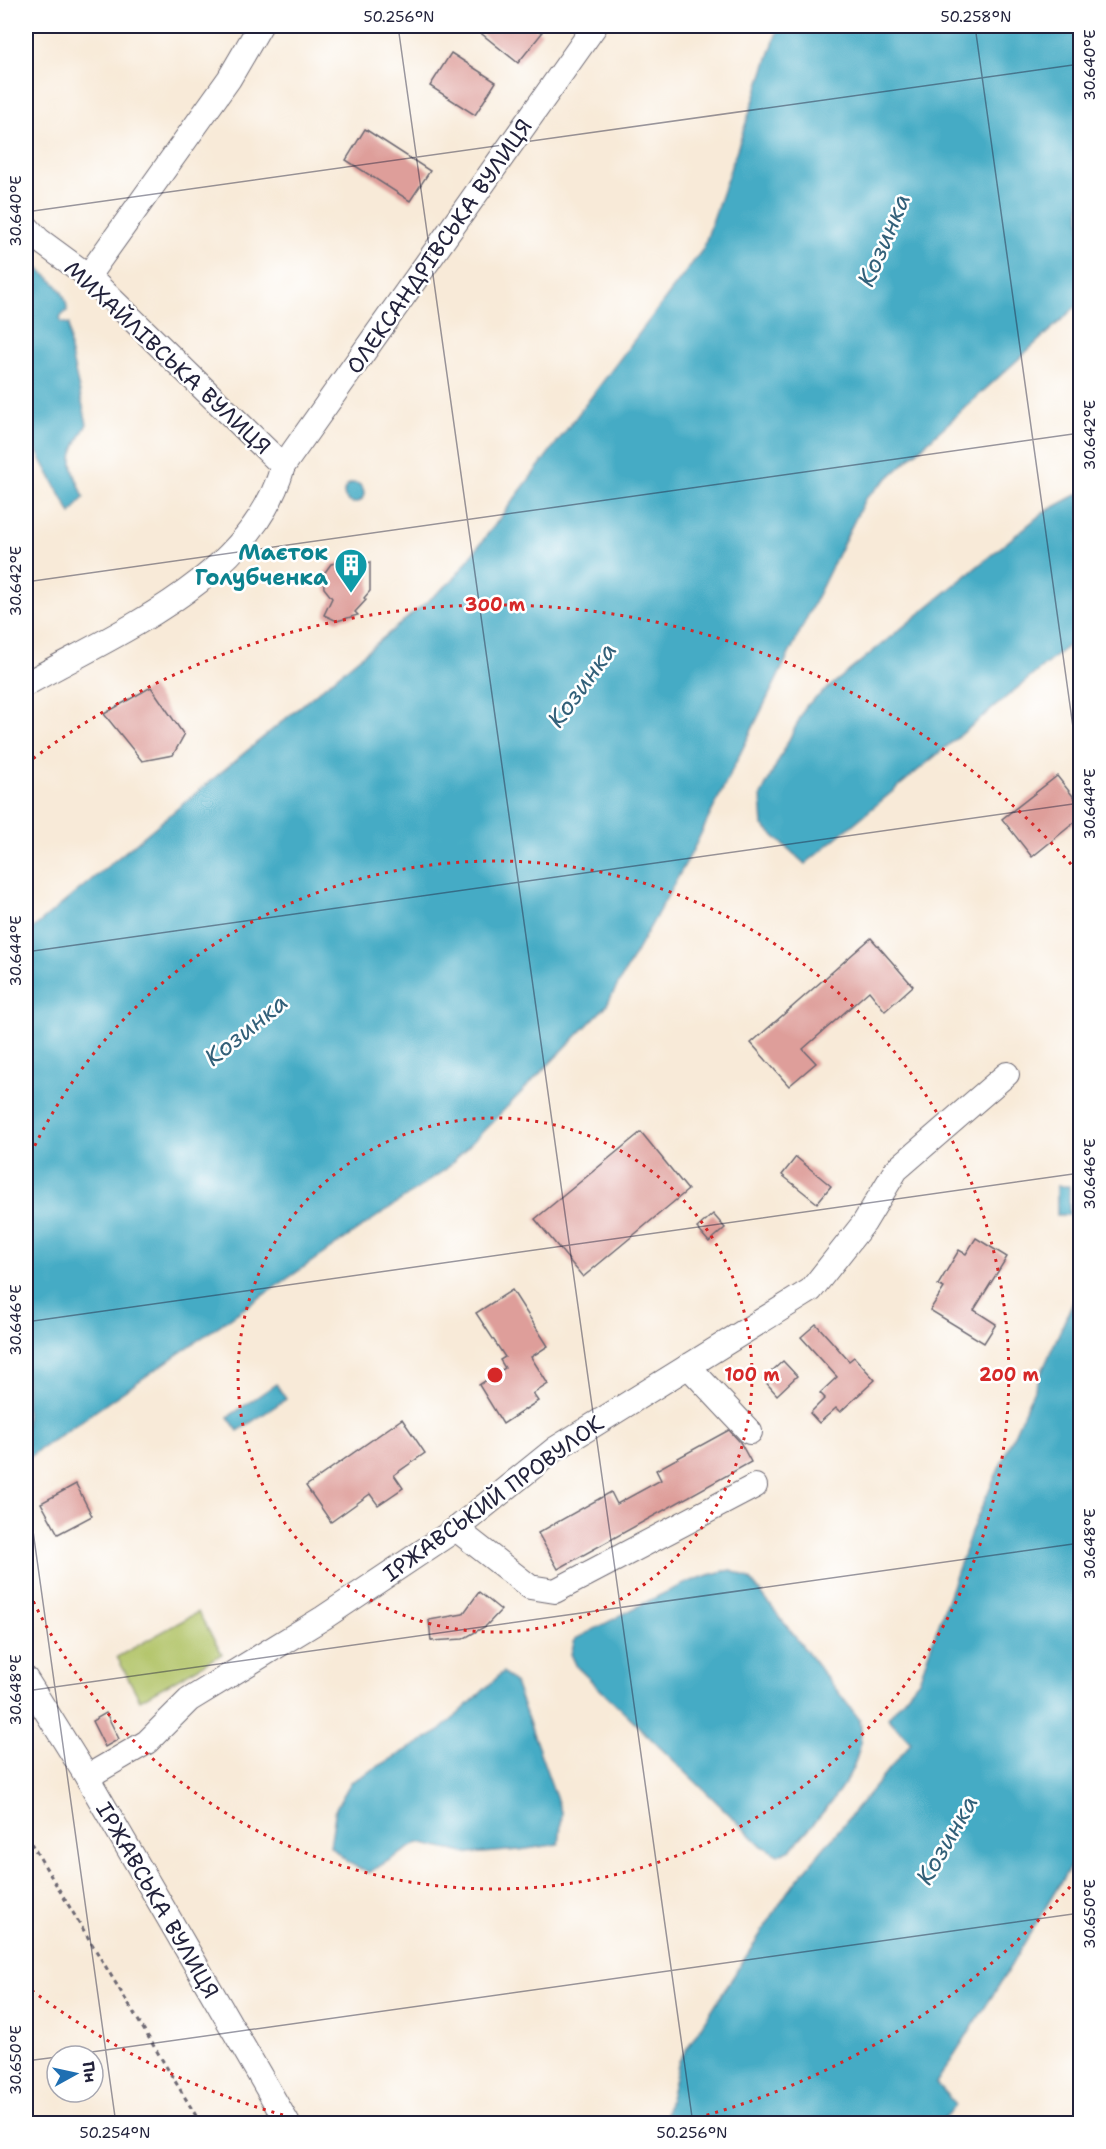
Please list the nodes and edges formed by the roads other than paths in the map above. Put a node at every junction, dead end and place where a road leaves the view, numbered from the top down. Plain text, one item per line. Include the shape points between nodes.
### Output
1 (260, 26) edge
2 (595, 26) edge
3 (26, 226) edge
4 (88, 276) junction
5 (283, 466) junction
6 (26, 684) edge
7 (1007, 1074) dead end
8 (688, 1366) junction
9 (750, 1432) dead end
10 (755, 1486) dead end
11 (456, 1529) junction
12 (26, 1679) edge
13 (87, 1778) junction
14 (288, 2124) edge

1 - 4 street via 229,79
2 - 5 street, ОЛЕКСАНДРІВСЬКА ВУЛИЦЯ
3 - 4 street, МИХАЙЛІВСЬКА ВУЛИЦЯ
4 - 5 street, МИХАЙЛІВСЬКА ВУЛИЦЯ
5 - 6 street, ОЛЕКСАНДРІВСЬКА ВУЛИЦЯ via 276,493 237,548 188,592
7 - 8 street, ІРЖАВСЬКИЙ ПРОВУЛОК via 896,1170 864,1223 811,1290
8 - 9 street
8 - 11 street, ІРЖАВСЬКИЙ ПРОВУЛОК via 555,1449
10 - 11 street via 555,1591 530,1587
11 - 13 street, ІРЖАВСЬКИЙ ПРОВУЛОК via 323,1618 189,1700 147,1742
12 - 13 street, ІРЖАВСЬКА ВУЛИЦЯ
13 - 14 street, ІРЖАВСЬКА ВУЛИЦЯ

